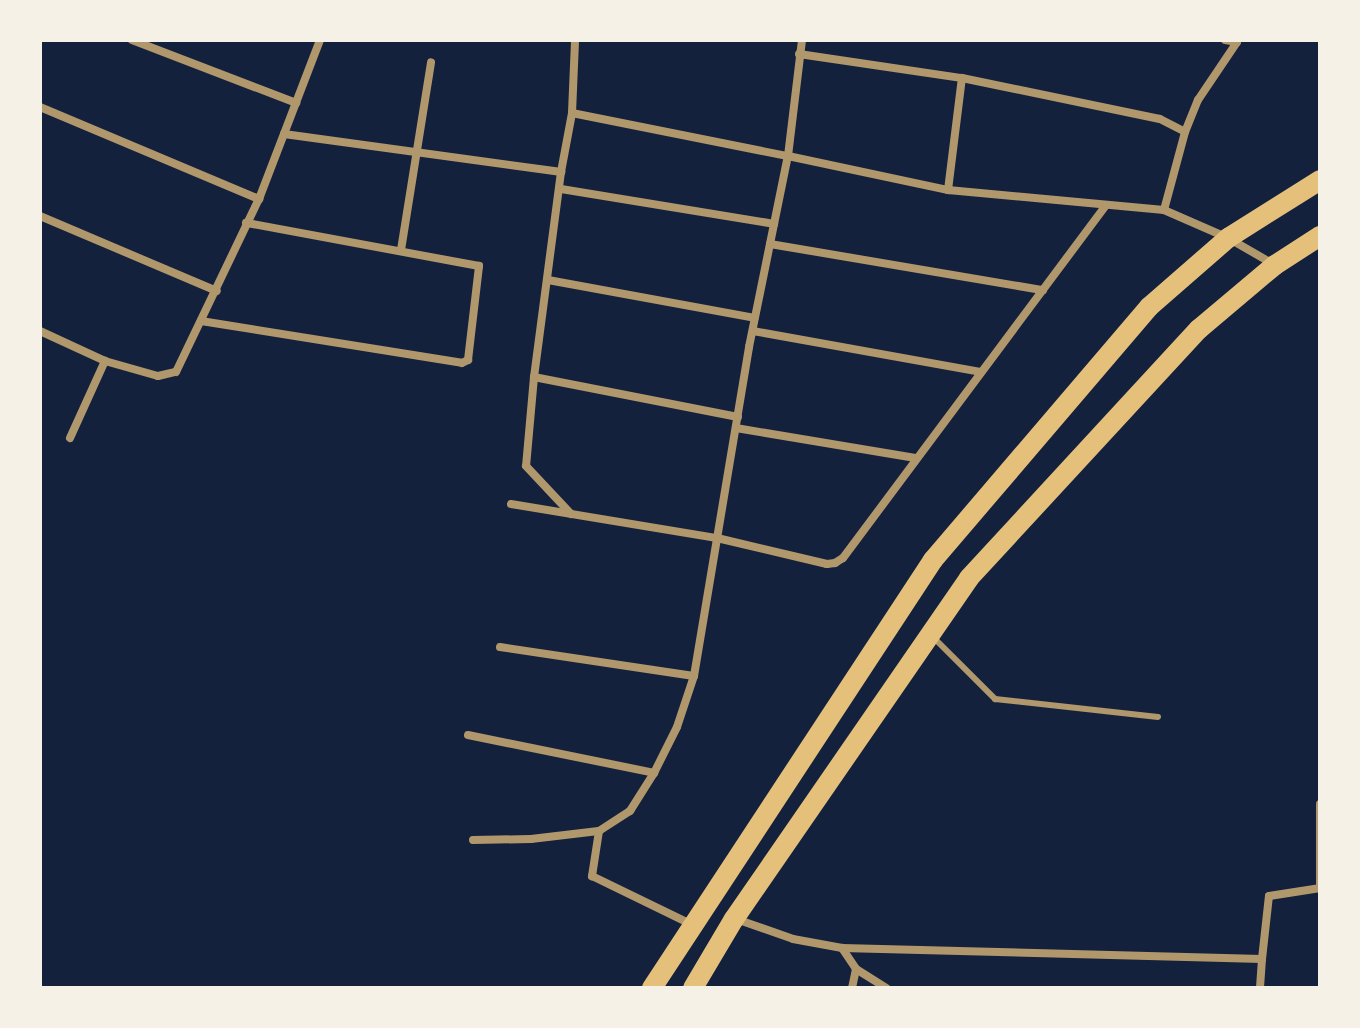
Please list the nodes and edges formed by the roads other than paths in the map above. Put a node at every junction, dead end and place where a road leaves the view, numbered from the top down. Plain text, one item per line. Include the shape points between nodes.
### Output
1 (132, 40) edge
2 (320, 40) edge
3 (575, 40) edge
4 (802, 40) edge
5 (1225, 40) edge
6 (1237, 41) edge
7 (799, 54) junction
8 (431, 62) dead end
9 (962, 78) junction
10 (296, 103) junction
11 (40, 107) edge
12 (572, 113) junction
13 (1185, 132) junction
14 (284, 134) junction
15 (416, 154) junction
16 (788, 156) junction
17 (561, 172) junction
18 (1320, 180) edge
19 (561, 189) junction
20 (948, 190) junction
21 (259, 199) junction
22 (1105, 207) junction
23 (1164, 210) junction
24 (40, 216) edge
25 (246, 223) junction
26 (774, 224) junction
27 (1228, 238) junction
28 (1317, 240) edge
29 (770, 244) junction
30 (401, 250) junction
31 (1275, 265) junction
32 (548, 280) junction
33 (1043, 290) junction
34 (217, 291) junction
35 (755, 318) junction
36 (201, 321) junction
37 (40, 331) edge
38 (753, 331) junction
39 (105, 361) junction
40 (980, 372) junction
41 (534, 377) junction
42 (738, 417) junction
43 (736, 428) junction
44 (70, 438) dead end
45 (916, 458) junction
46 (511, 504) dead end
47 (571, 514) junction
48 (717, 538) junction
49 (930, 634) junction
50 (500, 647) dead end
51 (694, 676) junction
52 (1158, 717) dead end
53 (468, 735) dead end
54 (654, 773) junction
55 (1320, 804) edge
56 (599, 831) junction
57 (473, 840) dead end
58 (1320, 888) edge
59 (734, 919) junction
60 (694, 925) junction
61 (842, 948) junction
62 (1262, 959) junction
63 (856, 969) junction
64 (652, 988) edge
65 (693, 988) edge
66 (852, 988) edge
67 (887, 988) edge
68 (1260, 988) edge

1 - 10 street
2 - 10 street
3 - 12 street
4 - 7 street
5 - 6 street
6 - 13 street via 1198,100
7 - 9 street
7 - 16 street
8 - 15 street
9 - 13 street via 1160,119
9 - 20 street
10 - 14 street
11 - 21 street
12 - 16 street
12 - 17 street
13 - 23 street
14 - 15 street
14 - 21 street
15 - 17 street
15 - 30 street
16 - 20 street
16 - 26 street
17 - 19 street
18 - 27 main road
19 - 26 street
19 - 32 street
20 - 22 street
21 - 25 street
22 - 23 street
22 - 33 street
23 - 27 street
24 - 34 street
25 - 30 street
25 - 34 street
26 - 29 street
27 - 31 street
27 - 60 main road via 1149,307 933,560
28 - 31 main road
29 - 33 street
29 - 35 street
30 - 36 street via 481,268 466,363
31 - 49 main road via 1199,329 969,578
32 - 35 street
32 - 41 street
33 - 40 street
34 - 36 street
35 - 38 street
36 - 39 street via 176,372 169,376
37 - 39 street
38 - 40 street
38 - 42 street
39 - 44 street
40 - 45 street
41 - 42 street
41 - 47 street via 526,466
42 - 43 street
43 - 45 street
43 - 48 street
45 - 48 street via 835,563
46 - 47 street
47 - 48 street
48 - 51 street
49 - 52 lane via 995,699
49 - 59 main road
50 - 51 street
51 - 54 street
53 - 54 street
54 - 56 street via 630,811
55 - 58 street
56 - 57 street
56 - 60 street via 592,876
58 - 62 street via 1269,896
59 - 61 street via 793,939
59 - 65 main road
60 - 64 main road
61 - 62 street
61 - 63 street
62 - 68 street
63 - 66 street
63 - 67 street

